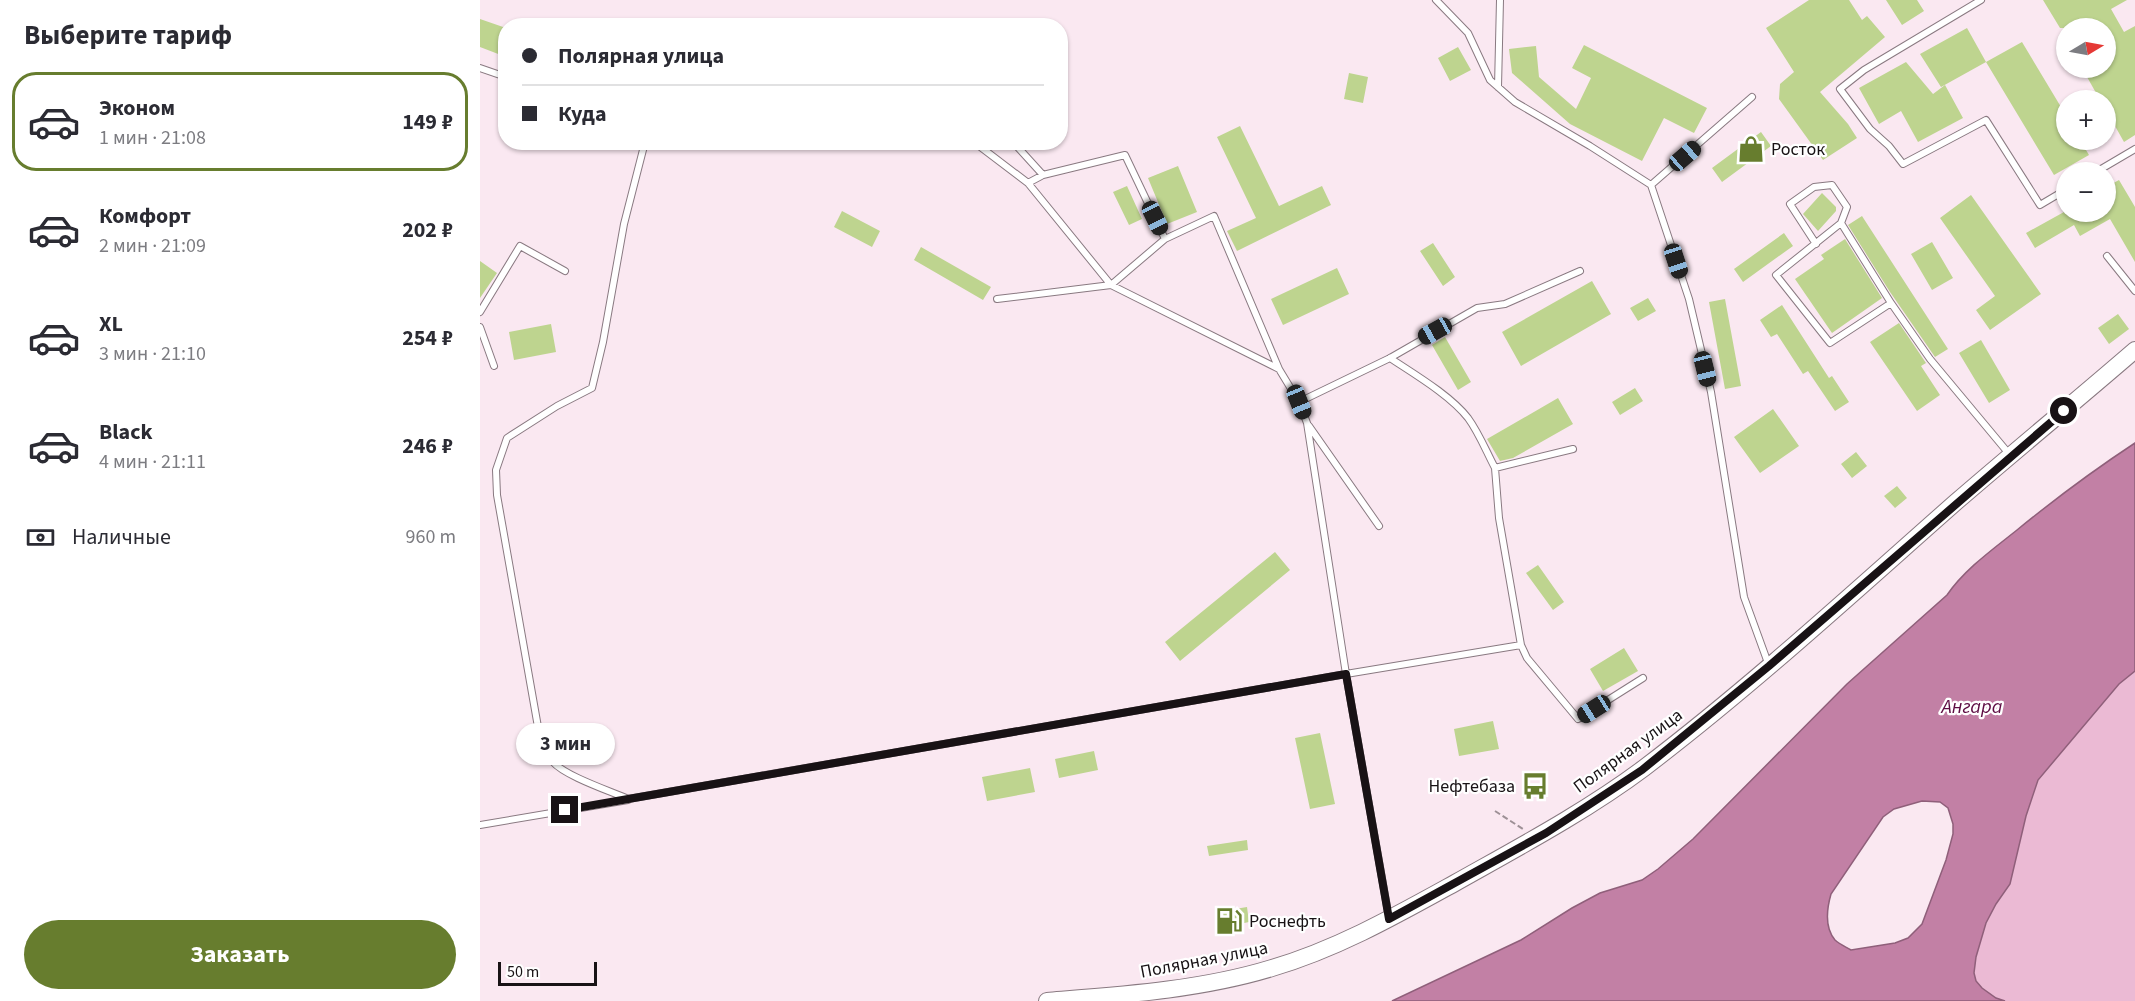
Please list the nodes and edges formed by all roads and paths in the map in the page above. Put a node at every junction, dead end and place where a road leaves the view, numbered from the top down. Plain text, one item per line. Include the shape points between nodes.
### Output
1 (1436, 0) edge
2 (1500, 0) edge
3 (1981, 0) edge
4 (480, 68) edge
5 (498, 74) edge
6 (1498, 87) junction
7 (1752, 97) dead end
8 (2135, 149) edge
9 (643, 150) edge
10 (985, 150) edge
11 (1020, 150) edge
12 (2113, 162) edge
13 (1042, 175) junction
14 (1028, 183) junction
15 (1651, 185) junction
16 (2056, 196) edge
17 (1841, 223) junction
18 (1165, 239) junction
19 (1816, 244) junction
20 (2107, 256) dead end
21 (566, 271) dead end
22 (1580, 271) dead end
23 (1111, 285) junction
24 (2135, 291) edge
25 (997, 299) dead end
26 (1891, 303) junction
27 (480, 312) edge
28 (480, 327) edge
29 (2135, 350) edge
30 (1390, 358) junction
31 (494, 366) dead end
32 (1279, 369) junction
33 (1299, 402) junction
34 (1307, 423) junction
35 (1574, 449) dead end
36 (2011, 456) junction
37 (1495, 468) junction
38 (1379, 526) dead end
39 (1521, 645) junction
40 (1769, 666) junction
41 (1346, 674) junction
42 (1643, 678) dead end
43 (628, 800) junction
44 (1495, 810) dead end
45 (480, 825) edge
46 (1526, 831) dead end
47 (1389, 919) junction
48 (1047, 1001) edge

1 - 6 lane via 1468,33 1490,80
2 - 6 lane
3 - 16 lane via 1864,70 1840,89 1903,164 1986,120 2040,205
4 - 5 lane
6 - 15 lane via 1515,102
7 - 15 lane
8 - 12 lane
9 - 43 lane via 624,224 592,388 507,438 496,470 497,495 545,751 564,770
10 - 14 lane
11 - 13 lane
13 - 14 lane
13 - 18 lane via 1125,155
14 - 23 lane
15 - 40 lane via 1691,311 1711,392 1743,597
17 - 19 lane
17 - 19 lane via 1848,207 1832,185 1814,187 1790,204
17 - 26 lane
18 - 23 lane
18 - 32 lane via 1214,216
19 - 26 lane via 1776,275 1830,343
20 - 24 lane
21 - 27 lane via 520,246
22 - 30 lane via 1505,304 1477,308
23 - 25 lane
23 - 32 lane
26 - 36 lane via 1930,359
28 - 31 lane
29 - 36 main road, Полярная улица
30 - 33 lane
30 - 37 lane via 1466,416
32 - 33 lane
33 - 34 lane
34 - 38 lane
34 - 41 lane
35 - 37 lane
36 - 40 main road, Полярная улица
37 - 39 lane via 1499,518
39 - 41 lane
39 - 42 lane via 1527,658 1578,719
40 - 47 main road, Полярная улица via 1632,776 1546,833
41 - 43 lane
41 - 47 lane
43 - 45 lane
44 - 46 path
47 - 48 main road, Полярная улица via 1272,969 1144,993

